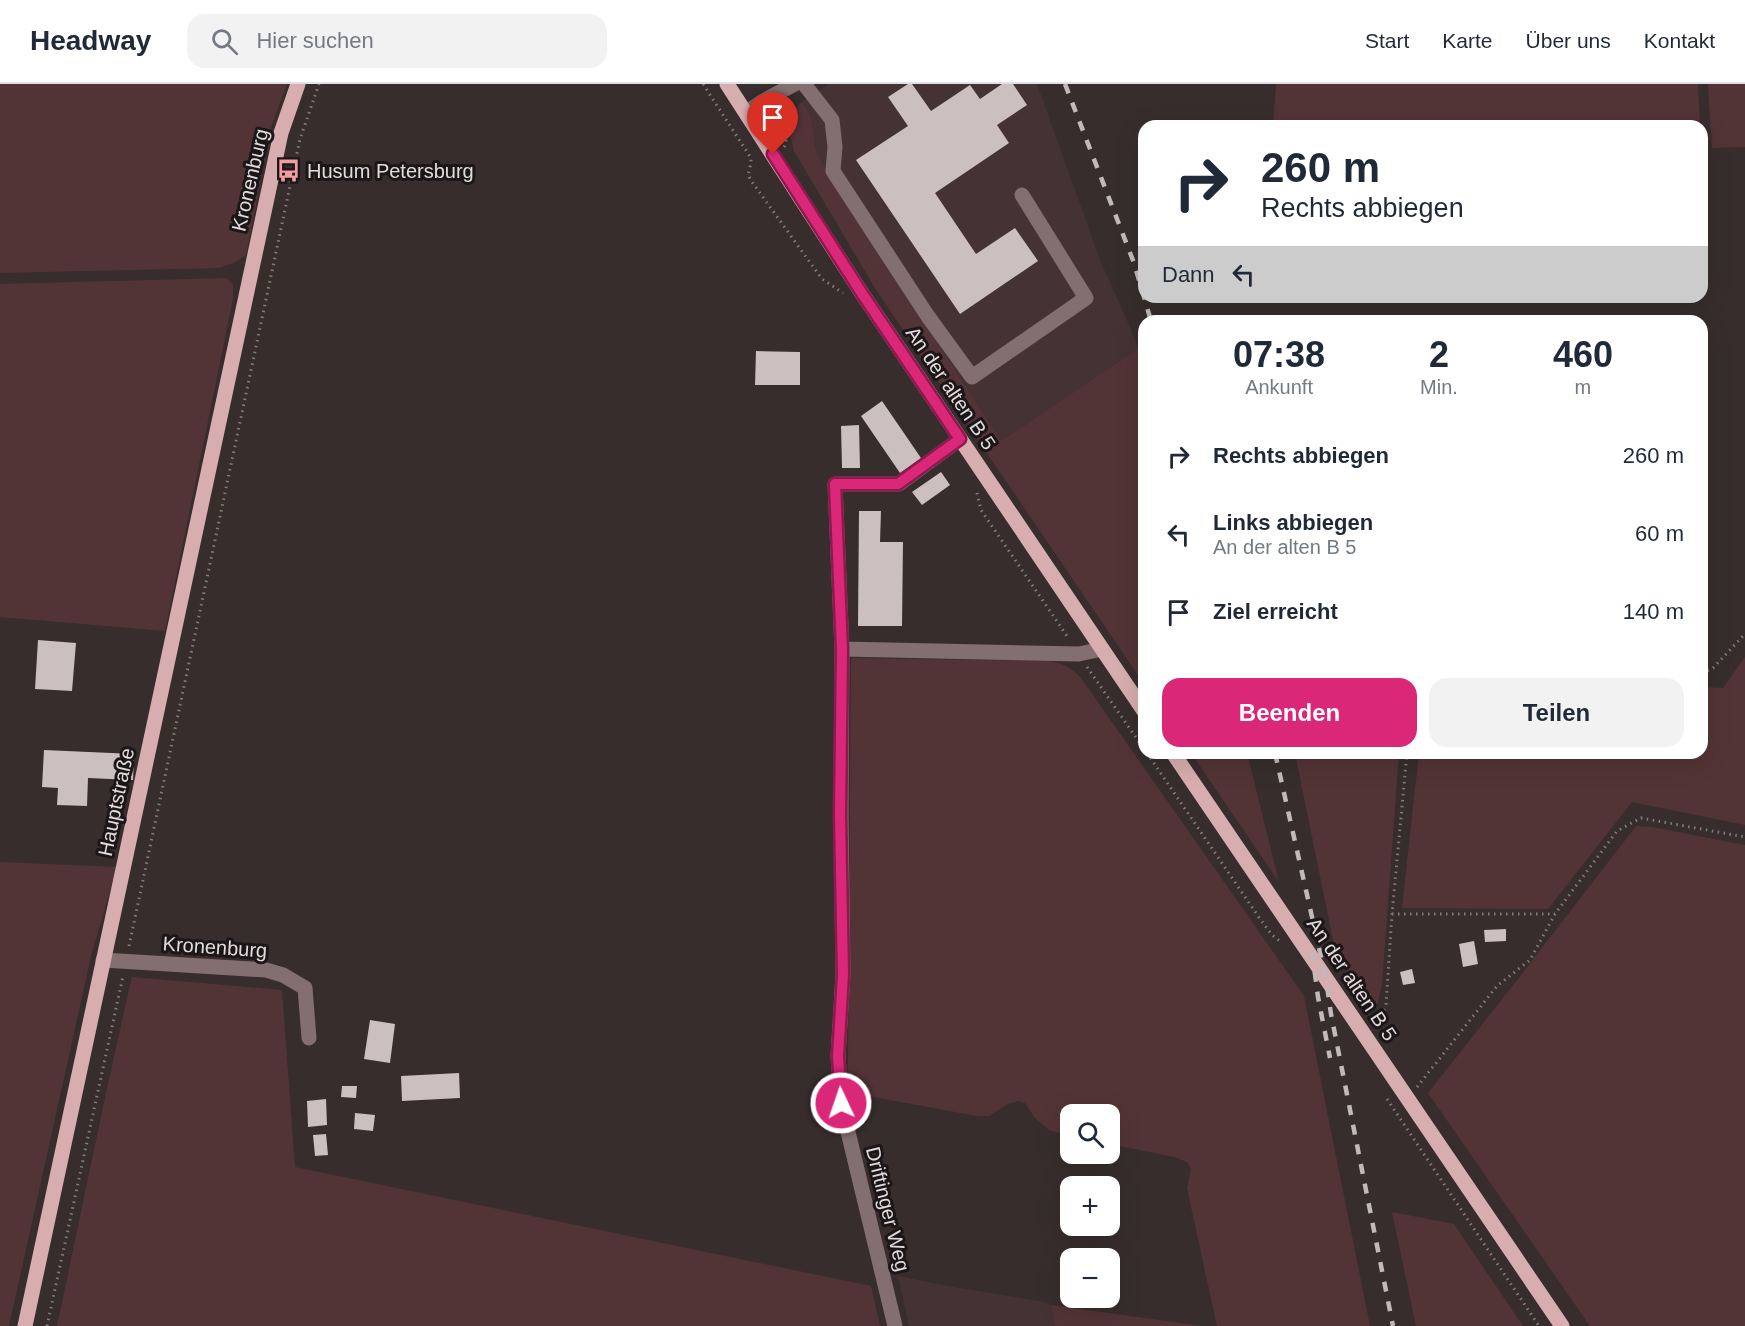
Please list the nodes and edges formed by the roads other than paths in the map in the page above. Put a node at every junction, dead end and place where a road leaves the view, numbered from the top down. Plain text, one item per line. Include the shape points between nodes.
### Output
1 (298, 84) edge
2 (727, 84) edge
3 (799, 89) edge
4 (746, 113) junction
5 (1022, 195) dead end
6 (248, 287) joint
7 (960, 439) junction
8 (842, 649) junction
9 (1102, 649) junction
10 (1138, 702) edge
11 (1177, 759) edge
12 (103, 960) junction
13 (309, 1038) dead end
14 (25, 1326) edge
15 (895, 1326) edge
16 (1562, 1326) edge

1 - 6 main road, Kronenburg via 281,133
2 - 4 main road, An der alten B 5
3 - 4 street via 763,101
3 - 5 street via 832,120 832,171 972,377 1086,298
4 - 7 main road, An der alten B 5
6 - 12 main road, Hauptstraße
7 - 8 street, Driftinger Weg via 898,484 835,484
7 - 9 main road, An der alten B 5
8 - 9 street via 1079,654
8 - 15 street, Driftinger Weg via 843,975 838,1056 841,1103
9 - 10 main road, An der alten B 5
11 - 16 main road, An der alten B 5
12 - 13 street, Kronenburg via 266,970 283,975 305,988
12 - 14 main road, Hauptstraße

